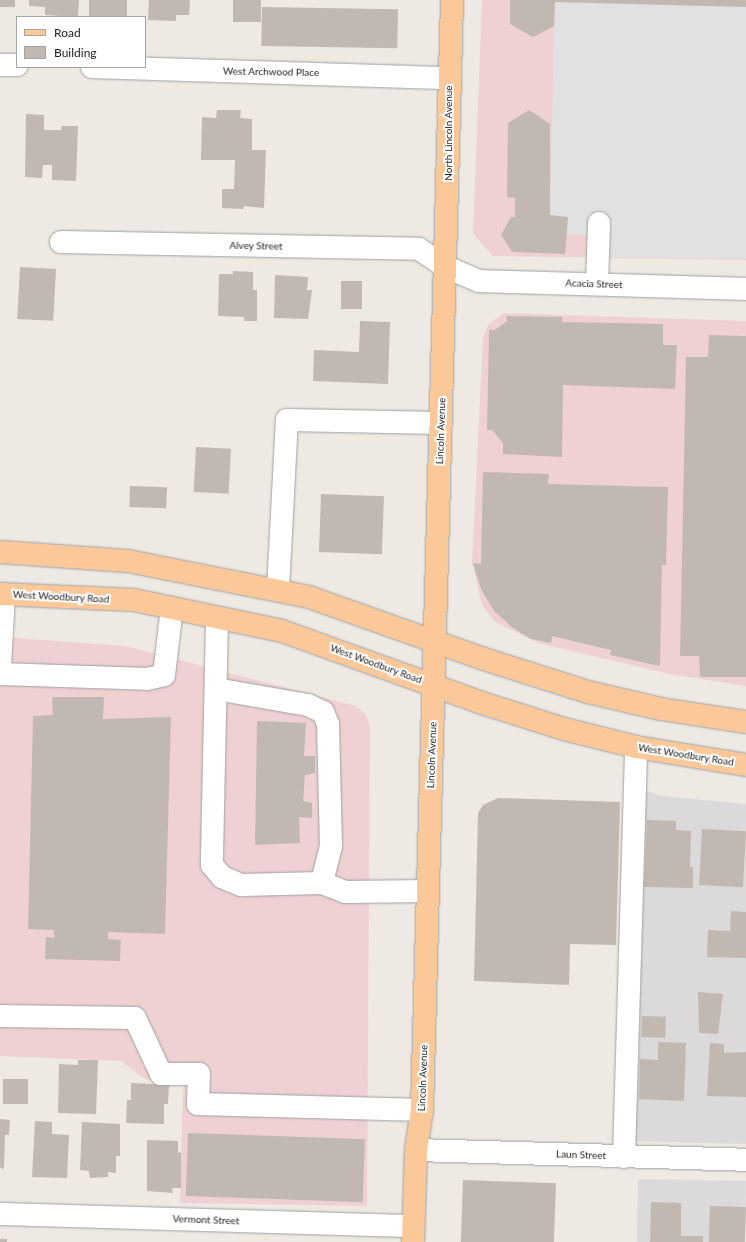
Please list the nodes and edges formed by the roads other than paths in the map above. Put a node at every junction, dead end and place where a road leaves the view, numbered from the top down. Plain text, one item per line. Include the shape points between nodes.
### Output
1 (452, 0) edge
2 (0, 65) edge
3 (16, 65) edge
4 (125, 68) edge
5 (450, 78) junction
6 (599, 223) dead end
7 (61, 242) dead end
8 (446, 267) junction
9 (597, 284) junction
10 (746, 288) edge
11 (441, 423) junction
12 (0, 552) edge
13 (278, 590) junction
14 (2, 594) edge
15 (172, 608) junction
16 (218, 618) junction
17 (435, 640) junction
18 (0, 666) edge
19 (0, 674) edge
20 (434, 684) junction
21 (216, 689) junction
22 (746, 722) edge
23 (636, 748) junction
24 (746, 765) edge
25 (322, 883) junction
26 (428, 891) junction
27 (0, 1016) edge
28 (422, 1110) junction
29 (416, 1150) junction
30 (624, 1156) junction
31 (746, 1160) edge
32 (0, 1214) edge
33 (413, 1234) edge

1 - 5 main road, North Lincoln Avenue
2 - 3 street
4 - 5 street, West Archwood Place
5 - 8 main road, North Lincoln Avenue
6 - 9 street
7 - 8 street, Alvey Street via 419,249
8 - 9 street, Acacia Street via 479,281
8 - 11 main road, Lincoln Avenue
9 - 10 street, Acacia Street
11 - 13 street via 287,420
11 - 17 main road, Lincoln Avenue
12 - 13 main road via 128,561
13 - 17 main road via 309,597
14 - 15 main road, West Woodbury Road via 134,600
14 - 18 street
15 - 16 main road, West Woodbury Road
15 - 19 street via 164,674 147,679
16 - 20 main road, West Woodbury Road via 301,637
16 - 21 street
17 - 20 main road, Lincoln Avenue
17 - 22 main road via 484,659 588,692 661,709
20 - 23 main road, West Woodbury Road via 556,727
20 - 26 main road, Lincoln Avenue
21 - 25 street via 308,705 323,712 328,724 331,846
21 - 25 street via 212,865 222,877 242,885
23 - 24 main road, West Woodbury Road
23 - 30 street
25 - 26 street via 346,892
26 - 28 main road, Lincoln Avenue
27 - 28 street via 135,1018 161,1074 199,1074 198,1104
28 - 29 main road, Lincoln Avenue
29 - 30 street, Laun Street
29 - 33 main road, Lincoln Avenue
30 - 31 street, Laun Street
32 - 33 street, Vermont Street

